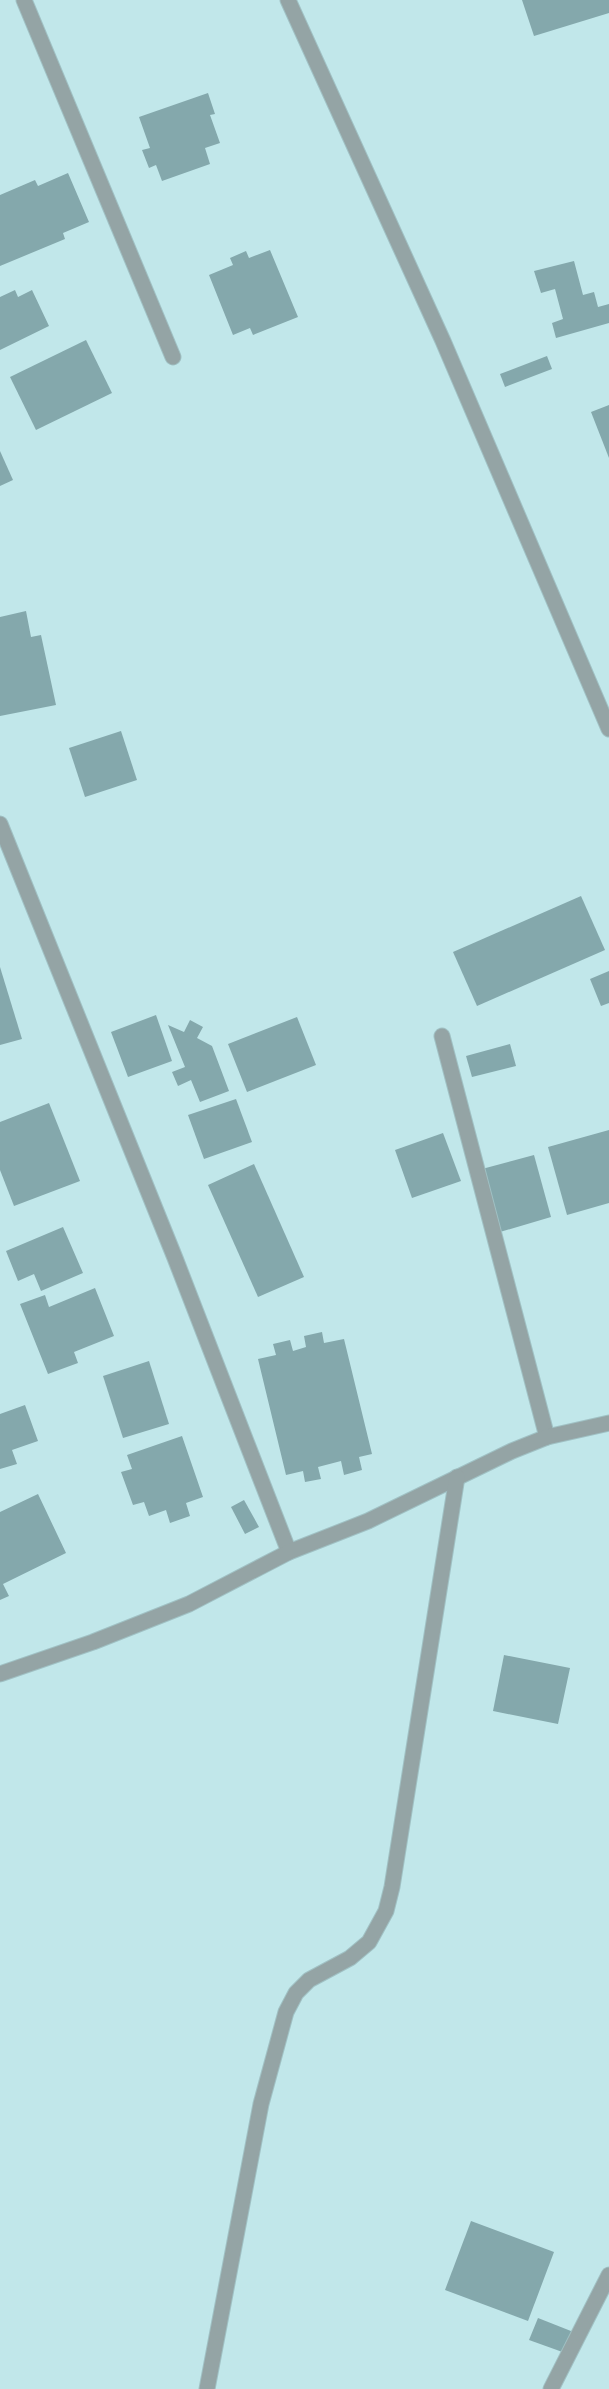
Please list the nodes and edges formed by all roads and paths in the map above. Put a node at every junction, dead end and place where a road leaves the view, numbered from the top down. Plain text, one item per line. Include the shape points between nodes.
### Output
1 (24, 0) edge
2 (288, 0) edge
3 (173, 357) dead end
4 (609, 729) edge
5 (0, 824) edge
6 (442, 1036) dead end
7 (609, 1423) edge
8 (547, 1437) junction
9 (457, 1477) junction
10 (289, 1552) junction
11 (0, 1674) edge
12 (609, 2275) edge
13 (207, 2389) edge
14 (551, 2389) edge

1 - 3 street
2 - 4 street via 443,341
5 - 10 street via 175,1258
6 - 8 street
7 - 8 street
8 - 9 street
9 - 10 street via 368,1521
9 - 13 street via 386,1911 370,1942 350,1958 309,1980 296,1993 286,2012 261,2104
10 - 11 street via 189,1604
12 - 14 street

